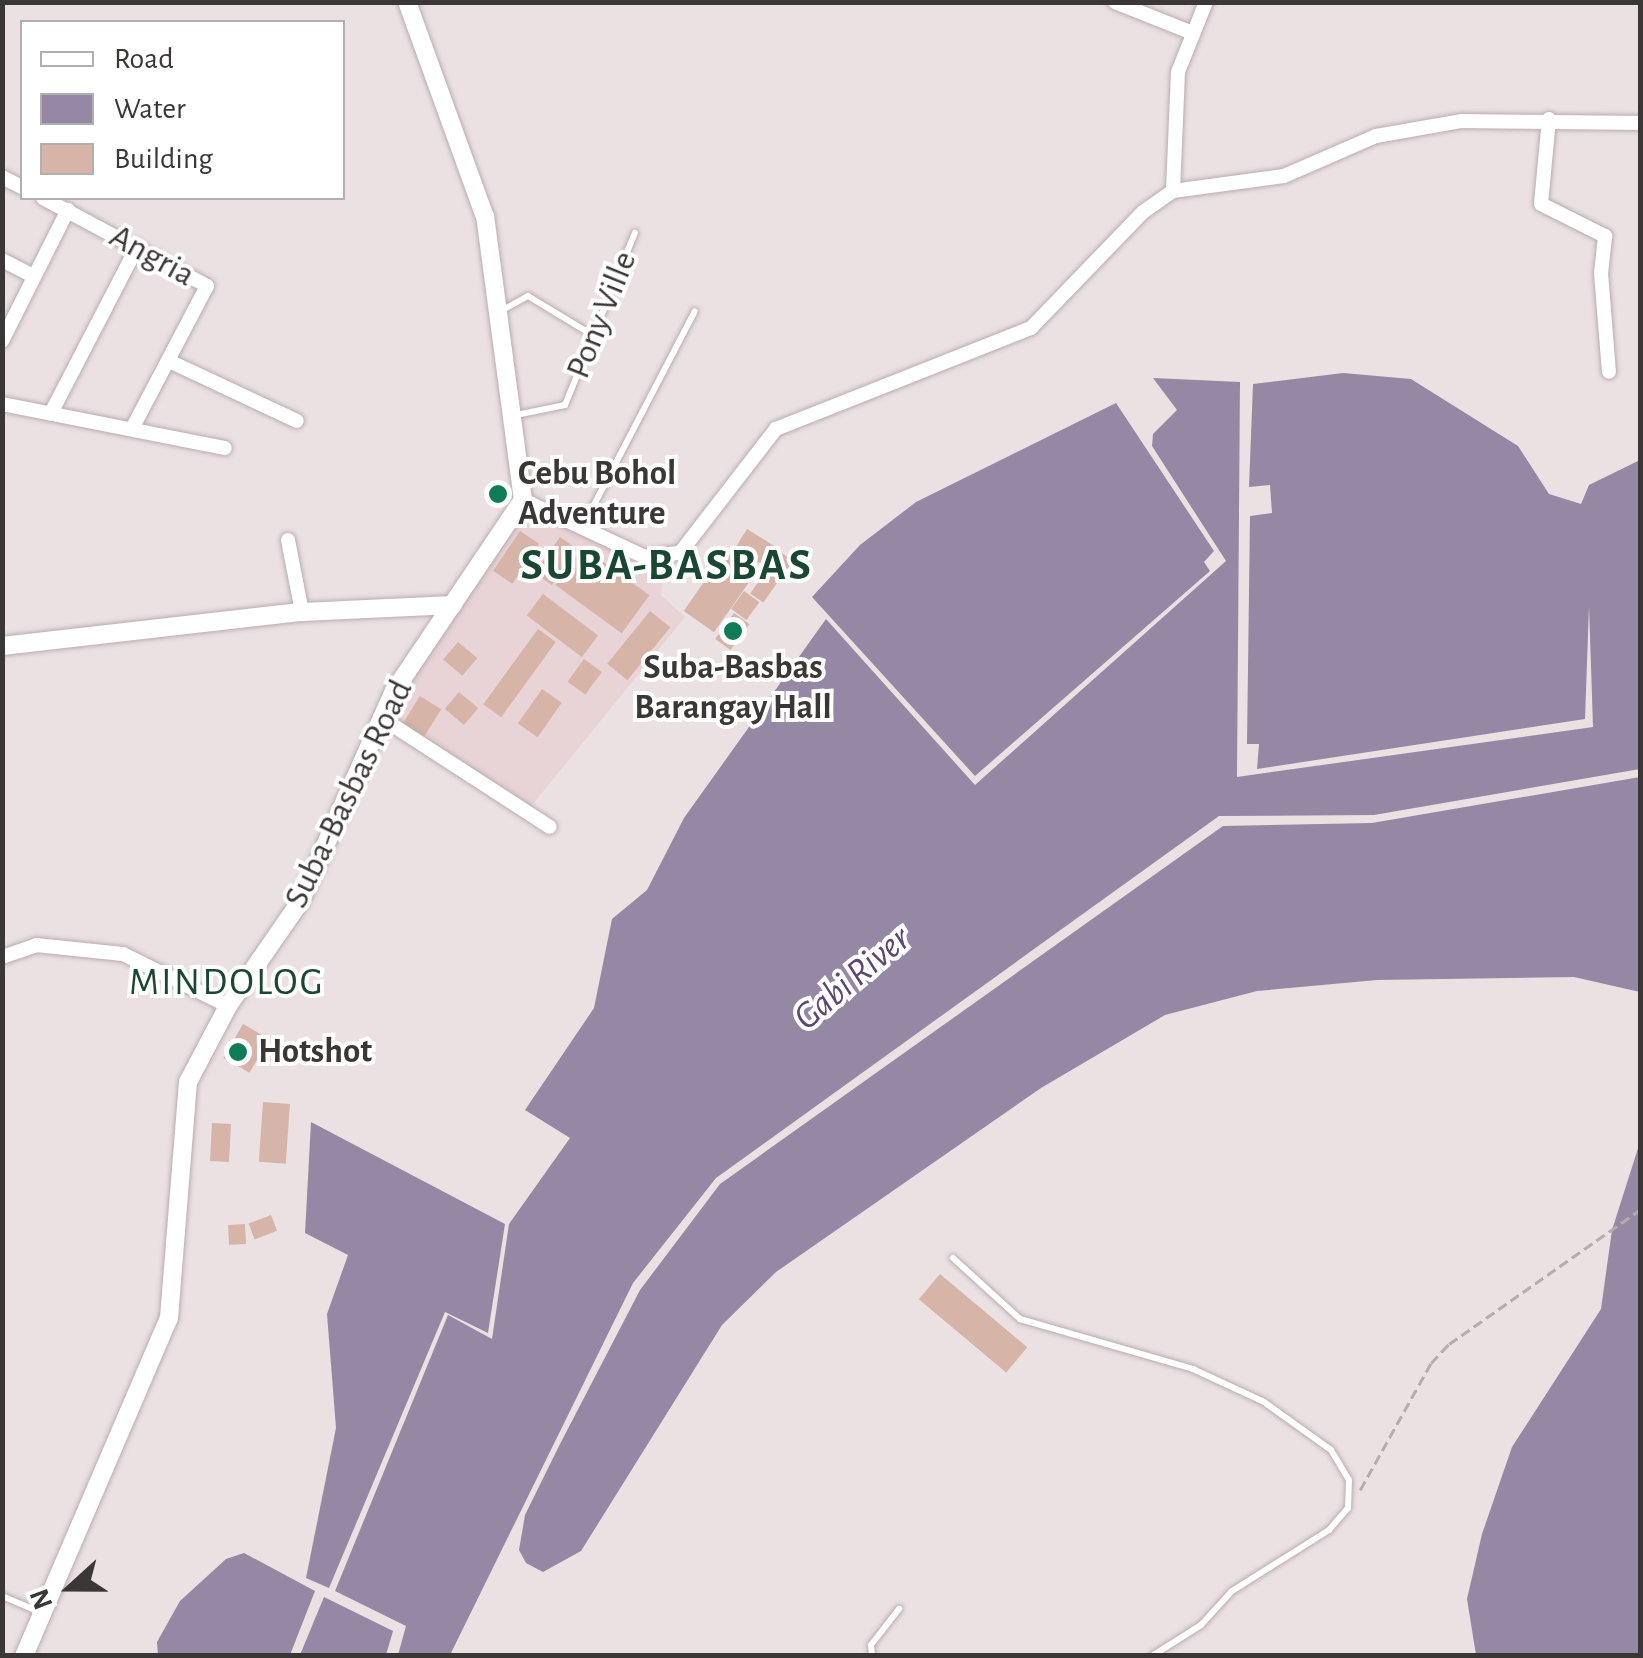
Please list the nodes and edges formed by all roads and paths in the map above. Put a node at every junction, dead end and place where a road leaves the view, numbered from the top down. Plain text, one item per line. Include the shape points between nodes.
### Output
1 (406, 2) edge
2 (1115, 2) edge
3 (1206, 2) edge
4 (1192, 34) junction
5 (1549, 119) junction
6 (1640, 123) edge
7 (1174, 191) junction
8 (47, 200) edge
9 (68, 210) junction
10 (635, 233) dead end
11 (137, 247) junction
12 (2, 260) edge
13 (33, 276) junction
14 (695, 311) dead end
15 (499, 312) junction
16 (594, 336) junction
17 (2, 340) edge
18 (170, 361) junction
19 (1609, 372) dead end
20 (2, 404) edge
21 (51, 413) junction
22 (515, 415) junction
23 (297, 422) dead end
24 (132, 429) junction
25 (225, 448) dead end
26 (523, 500) junction
27 (583, 527) junction
28 (288, 540) dead end
29 (453, 605) junction
30 (302, 612) junction
31 (2, 646) edge
32 (380, 717) junction
33 (550, 828) dead end
34 (2, 957) edge
35 (228, 1006) junction
36 (1640, 1210) edge
37 (953, 1258) dead end
38 (1348, 1508) junction
39 (2, 1596) edge
40 (898, 1609) dead end
41 (38, 1611) junction
42 (24, 1656) edge
43 (872, 1656) edge
44 (1152, 1656) edge

1 - 15 street via 484,216
2 - 4 street
3 - 4 street
4 - 7 street via 1178,72
5 - 6 street
5 - 7 street via 1461,121 1376,136 1284,176
5 - 19 street via 1542,204 1605,236 1601,273
7 - 27 street via 1143,212 1032,328 776,428 680,553 645,557
8 - 9 street, Angria
9 - 11 street, Angria
9 - 13 street
10 - 16 lane, Pony Ville
11 - 18 street, Angria via 206,286
11 - 21 street
12 - 13 street
13 - 17 street
14 - 27 lane
15 - 16 lane via 528,296
15 - 22 street
16 - 22 lane, Pony Ville via 557,412
18 - 23 street
18 - 24 street
20 - 21 street
21 - 24 street
22 - 26 street
24 - 25 street
26 - 27 street
26 - 29 street, Suba-Basbas Road
28 - 30 street
29 - 30 street
29 - 32 street, Suba-Basbas Road
30 - 31 street
32 - 33 street
32 - 35 street, Suba-Basbas Road via 300,902
34 - 35 street via 36,944 123,954
35 - 41 street, Suba-Basbas Road via 183,1102 169,1318 118,1446
36 - 38 path via 1449,1344 1431,1363
37 - 38 lane via 1020,1319 1192,1369 1264,1402 1332,1450 1349,1480
38 - 44 lane via 1311,1545 1232,1592 1201,1625
39 - 41 lane
40 - 43 lane via 872,1645
41 - 42 street, Suba-Basbas Road

